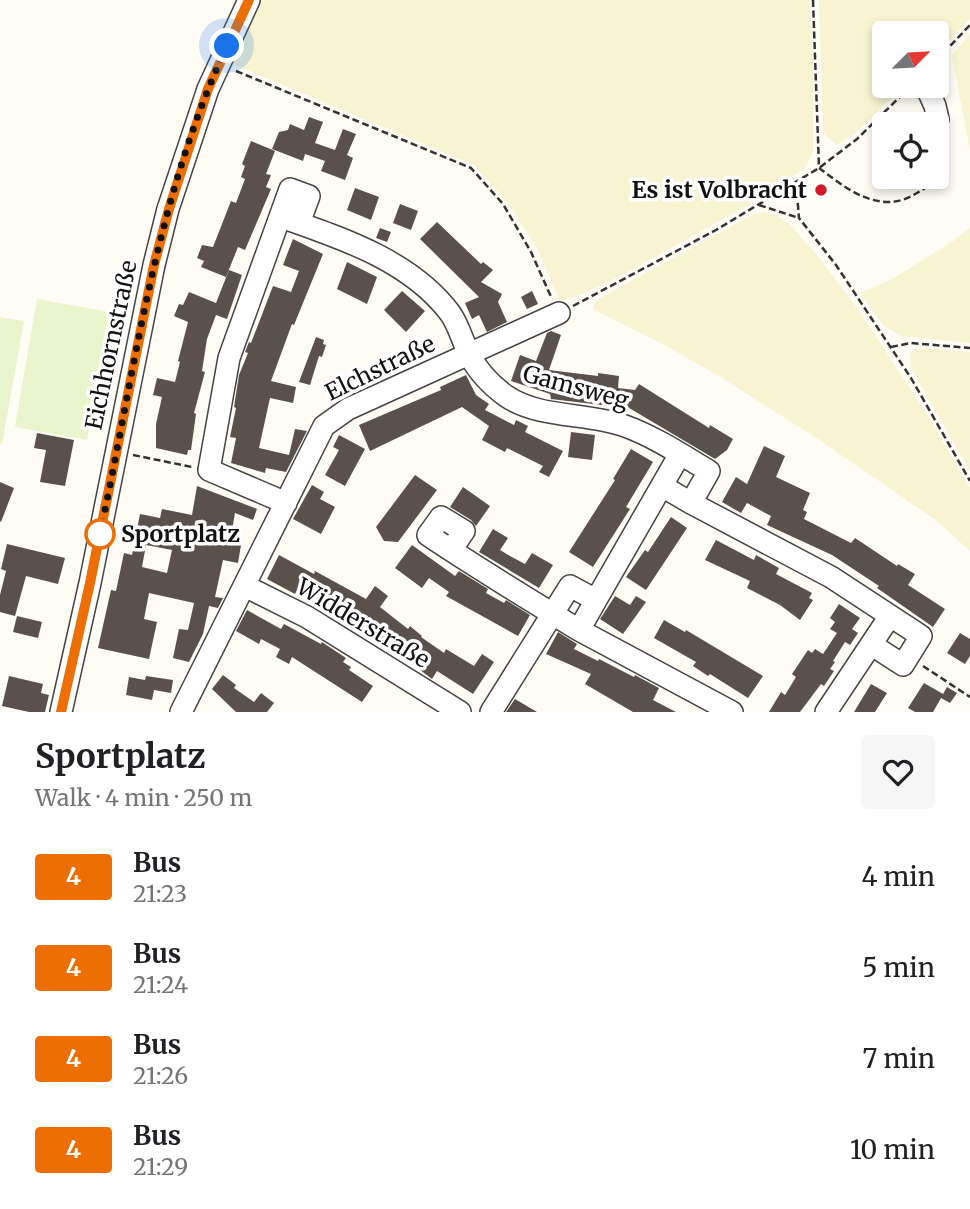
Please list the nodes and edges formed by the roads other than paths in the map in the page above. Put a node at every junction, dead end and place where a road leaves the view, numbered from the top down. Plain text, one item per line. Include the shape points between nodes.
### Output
1 (249, 0) edge
2 (559, 313) road end
3 (469, 355) junction
4 (680, 454) junction
5 (662, 486) junction
6 (286, 503) junction
7 (691, 503) junction
8 (451, 550) dead end
9 (245, 586) junction
10 (596, 600) junction
11 (554, 615) junction
12 (890, 616) junction
13 (579, 630) junction
14 (872, 645) junction
15 (453, 710) edge
16 (61, 712) edge
17 (181, 712) edge
18 (491, 712) edge
19 (732, 712) edge
20 (826, 712) edge

1 - 16 street, Eichhornstraße via 183,161 154,265
2 - 3 street, Elchstraße
3 - 4 street, Gamsweg via 495,387 523,405 625,426
3 - 6 street, Elchstraße via 348,409 324,426
3 - 6 street, Gamsweg via 452,315 424,284 382,257 290,220 229,358 209,470
4 - 5 street
4 - 7 street, Gamsweg via 709,471
5 - 7 street
5 - 10 street
6 - 9 street, Elchstraße
7 - 12 street via 831,578
8 - 11 street
9 - 15 street, Widderstraße via 307,617
9 - 17 street, Elchstraße
10 - 11 street via 570,586
10 - 13 street
11 - 13 street
11 - 18 street
12 - 14 street
12 - 14 street via 921,636 909,656 903,665
13 - 19 street
14 - 20 street

